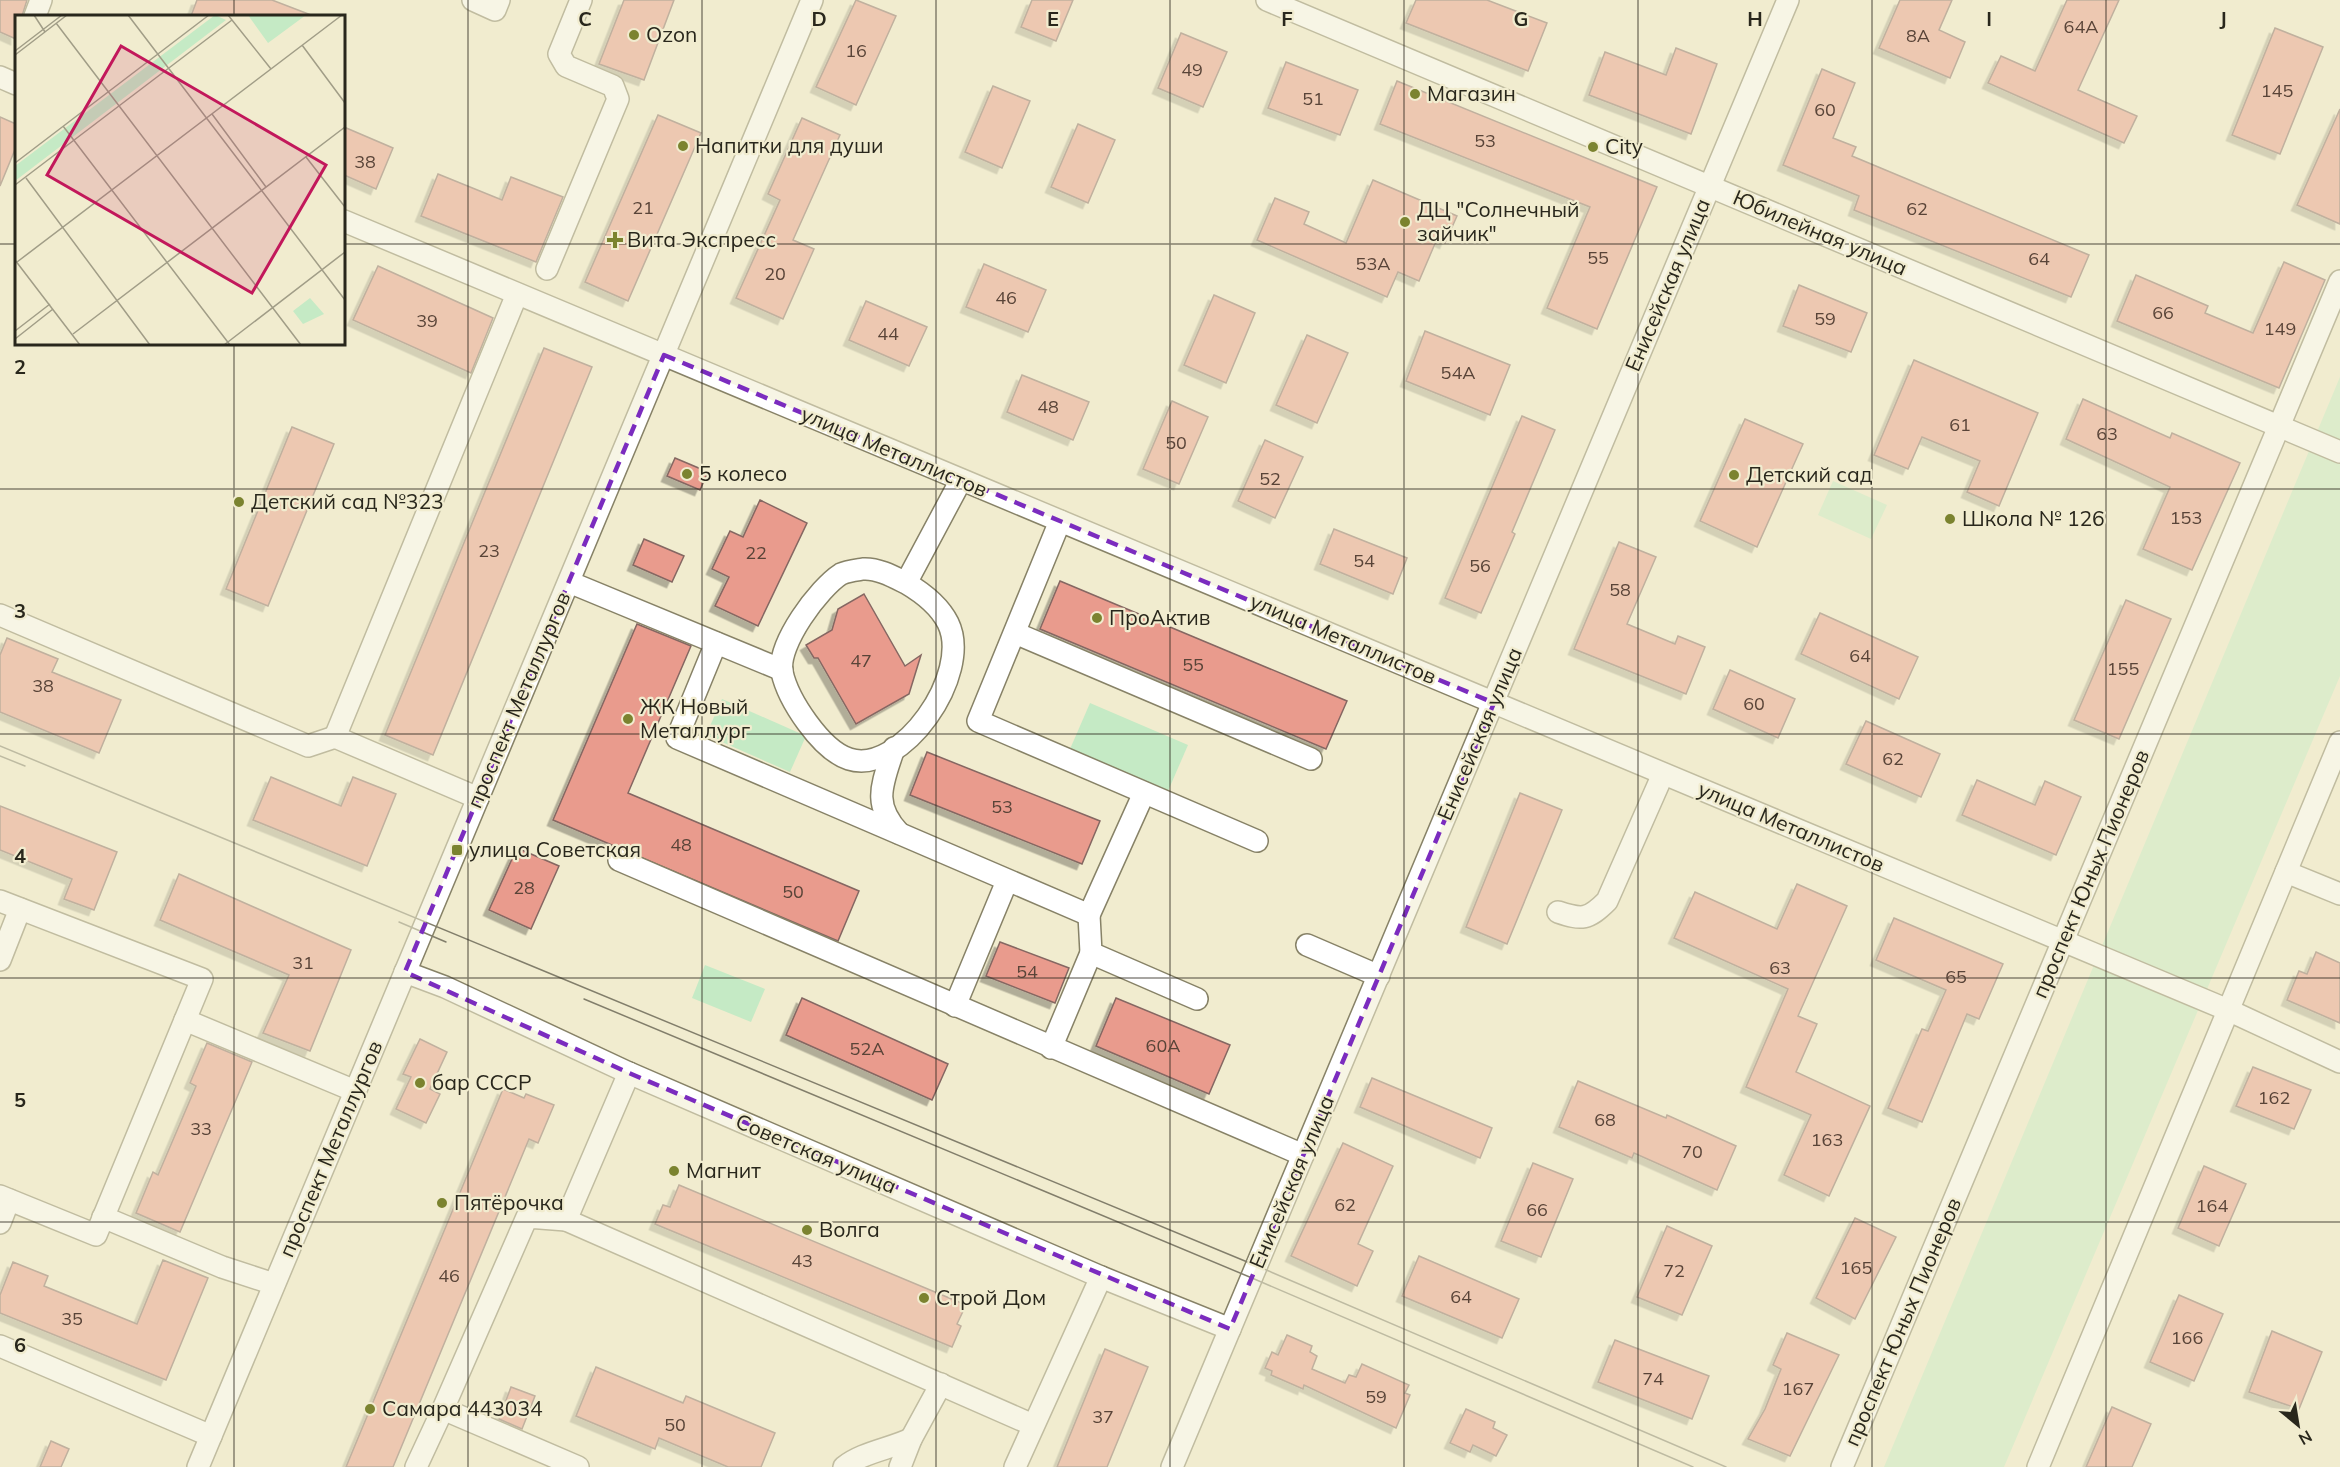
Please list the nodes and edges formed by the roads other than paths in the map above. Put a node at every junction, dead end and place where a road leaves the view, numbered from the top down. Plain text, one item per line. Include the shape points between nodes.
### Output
1 (41, 0) edge
2 (472, 0) edge
3 (499, 0) edge
4 (581, 0) edge
5 (812, 0) edge
6 (1267, 0) edge
7 (1788, 0) edge
8 (35, 15) edge
9 (1710, 186) junction
10 (345, 221) edge
11 (547, 269) dead end
12 (2340, 281) edge
13 (517, 294) junction
14 (664, 355) junction
15 (2278, 427) junction
16 (2340, 452) edge
17 (961, 480) junction
18 (1060, 521) junction
19 (569, 582) junction
20 (906, 583) junction
21 (0, 615) edge
22 (1015, 633) junction
23 (716, 643) junction
24 (782, 670) junction
25 (1494, 703) junction
26 (335, 737) junction
27 (2340, 742) edge
28 (894, 748) junction
29 (1311, 759) dead end
30 (1663, 774) junction
31 (1144, 793) junction
32 (478, 798) junction
33 (901, 835) junction
34 (1257, 841) dead end
35 (619, 860) dead end
36 (2286, 872) junction
37 (1007, 881) junction
38 (2340, 894) edge
39 (0, 902) edge
40 (20, 909) junction
41 (1558, 912) dead end
42 (1089, 915) junction
43 (2063, 941) junction
44 (1307, 945) dead end
45 (1091, 952) junction
46 (0, 960) edge
47 (405, 972) junction
48 (1379, 976) junction
49 (1197, 999) dead end
50 (956, 1006) junction
51 (2228, 1010) junction
52 (185, 1020) junction
53 (1051, 1048) junction
54 (2340, 1062) edge
55 (628, 1072) junction
56 (355, 1091) junction
57 (1303, 1155) junction
58 (4, 1198) edge
59 (103, 1217) junction
60 (566, 1220) junction
61 (0, 1222) edge
62 (1101, 1276) junction
63 (274, 1284) junction
64 (1230, 1329) junction
65 (0, 1346) edge
66 (941, 1384) junction
67 (443, 1409) junction
68 (1033, 1425) junction
69 (211, 1436) junction
70 (911, 1439) junction
71 (198, 1467) edge
72 (416, 1467) edge
73 (578, 1467) edge
74 (844, 1467) edge
75 (900, 1467) edge
76 (1015, 1467) edge
77 (1172, 1467) edge
78 (1842, 1467) edge
79 (2038, 1467) edge

1 - 8 street
2 - 3 street via 495,10
4 - 11 street via 559,54 566,66 613,86 618,99
5 - 14 street, проспект Металлургов
6 - 9 street, Юбилейная улица
7 - 9 street, Енисейская улица
9 - 15 street, Юбилейная улица
9 - 25 street, Енисейская улица
10 - 13 street, улица Металлистов
12 - 15 street, проспект Юных Пионеров
13 - 14 street, улица Металлистов
13 - 26 street
14 - 17 street, улица Металлистов
14 - 19 street, проспект Металлургов
15 - 16 street, Юбилейная улица
15 - 43 street, проспект Юных Пионеров
17 - 18 street, улица Металлистов
17 - 20 street
18 - 22 street
18 - 25 street, улица Металлистов
19 - 23 street
19 - 32 street, проспект Металлургов
20 - 24 street via 866,569 843,573 818,595 800,620 791,635
20 - 28 street via 929,599 949,624 955,660 933,710
21 - 26 street via 308,746
22 - 29 street
22 - 31 street via 978,720
23 - 24 street
23 - 33 street via 676,738
24 - 28 street via 794,699 816,734 839,755 863,761
25 - 30 street, улица Металлистов
25 - 48 street, Енисейская улица
26 - 32 street
27 - 36 street
28 - 33 street via 883,785 882,809
30 - 41 street via 1607,901 1596,913 1580,919
30 - 43 street, улица Металлистов
31 - 34 street
31 - 42 street
32 - 47 street, проспект Металлургов
33 - 37 street
35 - 50 street
36 - 38 street
36 - 51 street
37 - 42 street
37 - 50 street
39 - 40 street
40 - 46 street
40 - 52 street via 202,979
42 - 45 street
43 - 51 street, улица Металлистов
43 - 78 street, проспект Юных Пионеров
44 - 48 street
45 - 49 street
45 - 53 street
47 - 55 street, Советская улица
47 - 56 street, проспект Металлургов
48 - 57 street, Енисейская улица
50 - 53 street
51 - 54 street, улица Металлистов
51 - 79 street
52 - 56 street
52 - 59 street
53 - 57 street
55 - 60 street
55 - 62 street, Советская улица
56 - 63 street, проспект Металлургов
57 - 64 street, Енисейская улица
58 - 59 street via 96,1235
58 - 61 street
59 - 63 street via 222,1267
60 - 66 street
60 - 67 street via 526,1216
62 - 64 street, Советская улица
62 - 68 street
63 - 69 street, проспект Металлургов
64 - 77 street, Енисейская улица
65 - 69 street
66 - 68 street
66 - 70 street
67 - 72 street
67 - 73 street
68 - 76 street
69 - 71 street, проспект Металлургов
70 - 74 street via 885,1451 865,1454
70 - 75 street

